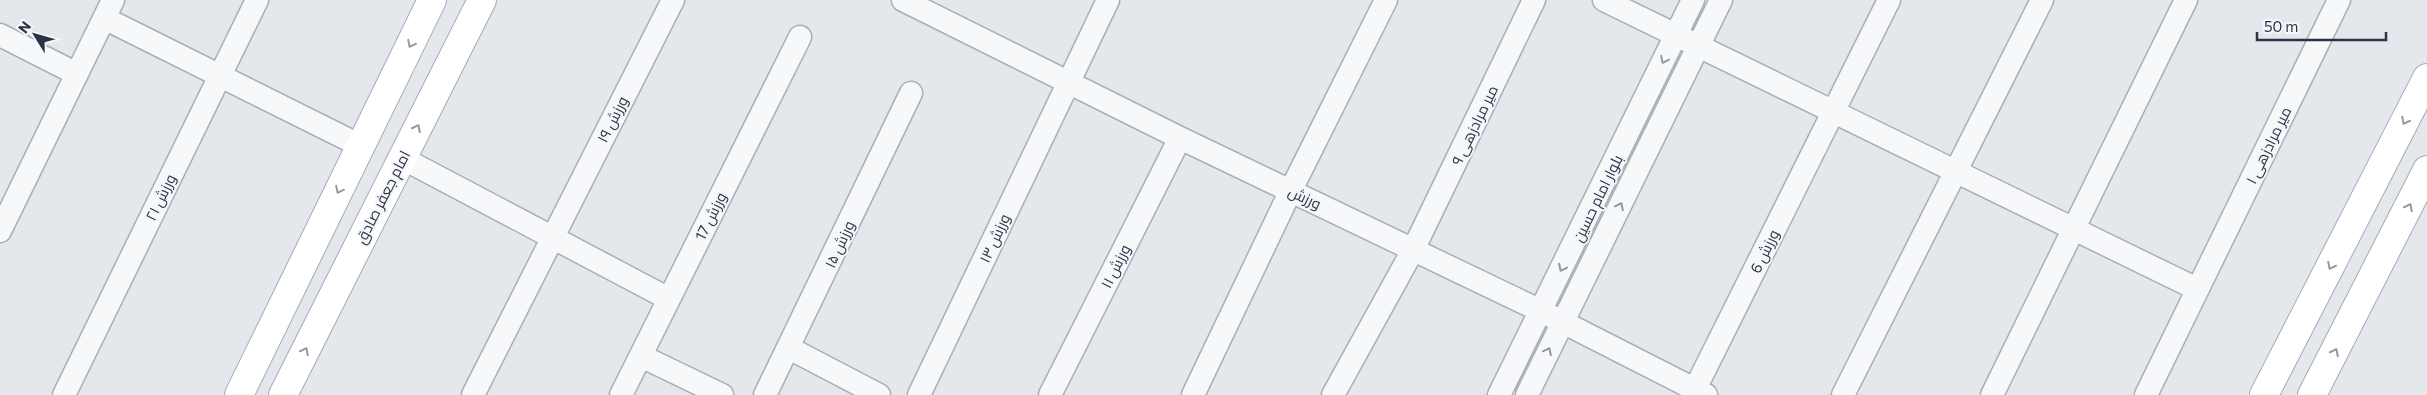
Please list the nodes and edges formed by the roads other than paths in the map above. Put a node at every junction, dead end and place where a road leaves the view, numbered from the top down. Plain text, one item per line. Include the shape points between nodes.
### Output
1 (257, 0) edge
2 (432, 0) edge
3 (482, 0) edge
4 (673, 0) edge
5 (903, 0) edge
6 (1108, 0) edge
7 (1386, 0) edge
8 (1534, 0) edge
9 (1604, 0) edge
10 (1693, 0) edge
11 (1721, 0) edge
12 (1889, 0) edge
13 (2042, 0) edge
14 (2186, 0) edge
15 (2339, 0) edge
16 (109, 9) edge
17 (0, 35) edge
18 (1676, 36) junction
19 (800, 37) dead end
20 (1698, 46) junction
21 (77, 74) junction
22 (219, 77) junction
23 (2427, 78) edge
24 (1069, 80) junction
25 (911, 92) dead end
26 (1833, 113) junction
27 (1180, 138) junction
28 (361, 146) junction
29 (402, 158) junction
30 (2427, 170) edge
31 (1956, 174) junction
32 (1290, 190) junction
33 (2073, 230) junction
34 (0, 231) edge
35 (552, 237) junction
36 (1413, 250) junction
37 (2197, 289) junction
38 (669, 299) junction
39 (1541, 311) junction
40 (1563, 322) junction
41 (789, 348) junction
42 (641, 356) junction
43 (1698, 393) edge
44 (64, 395) edge
45 (239, 395) edge
46 (284, 395) edge
47 (473, 395) edge
48 (621, 395) edge
49 (722, 395) edge
50 (766, 395) edge
51 (879, 395) edge
52 (919, 395) edge
53 (1050, 395) edge
54 (1193, 395) edge
55 (1333, 395) edge
56 (1499, 395) edge
57 (1527, 395) edge
58 (1843, 395) edge
59 (1992, 395) edge
60 (2146, 395) edge
61 (2264, 395) edge
62 (2312, 395) edge

1 - 22 street, ورزش ۲۱
2 -> 28 main road
29 -> 3 main road, امام جعفر صادق
4 - 35 street, ورزش ۱۹
5 - 24 street, ورزش
6 - 24 street, ورزش ۱۳
7 - 32 street
8 - 36 street, میر مرادزهی ۹
9 - 18 street
10 - 18 street, بلوار امام حسین
11 - 20 street, بلوار امام حسین
12 - 26 street, ورزش 6
13 - 31 street
14 - 33 street
15 - 37 street, میر مرادزهی ۱
16 - 21 street
16 - 22 street
17 - 21 street
18 - 20 street
18 -> 39 street, بلوار امام حسین
19 - 38 street, ورزش 17
20 - 26 street
40 -> 20 street, بلوار امام حسین
21 - 34 street
22 - 28 street
22 - 44 street, ورزش ۲۱
23 -> 61 main road
24 - 27 street, ورزش
24 - 52 street, ورزش ۱۳
25 - 41 street, ورزش ۱۵
26 - 31 street
26 - 43 street, ورزش 6
27 - 32 street, ورزش
27 - 53 street, ورزش ۱۱
28 -> 45 main road
29 - 35 street
46 -> 29 main road, امام جعفر صادق
62 -> 30 main road
31 - 33 street
31 - 58 street
32 - 36 street, ورزش
32 - 54 street
33 - 37 street
33 - 59 street
35 - 38 street
35 - 47 street, ورزش ۱۹
36 - 39 street, ورزش
36 - 55 street, میر مرادزهی ۹
37 - 60 street, میر مرادزهی ۱
38 - 42 street, ورزش 17
39 - 40 street, ورزش
39 - 56 street, بلوار امام حسین
40 - 43 street, ورزش
57 -> 40 street, بلوار امام حسین
41 - 50 street, ورزش ۱۵
41 - 51 street
42 - 48 street, ورزش 17
42 - 49 street

